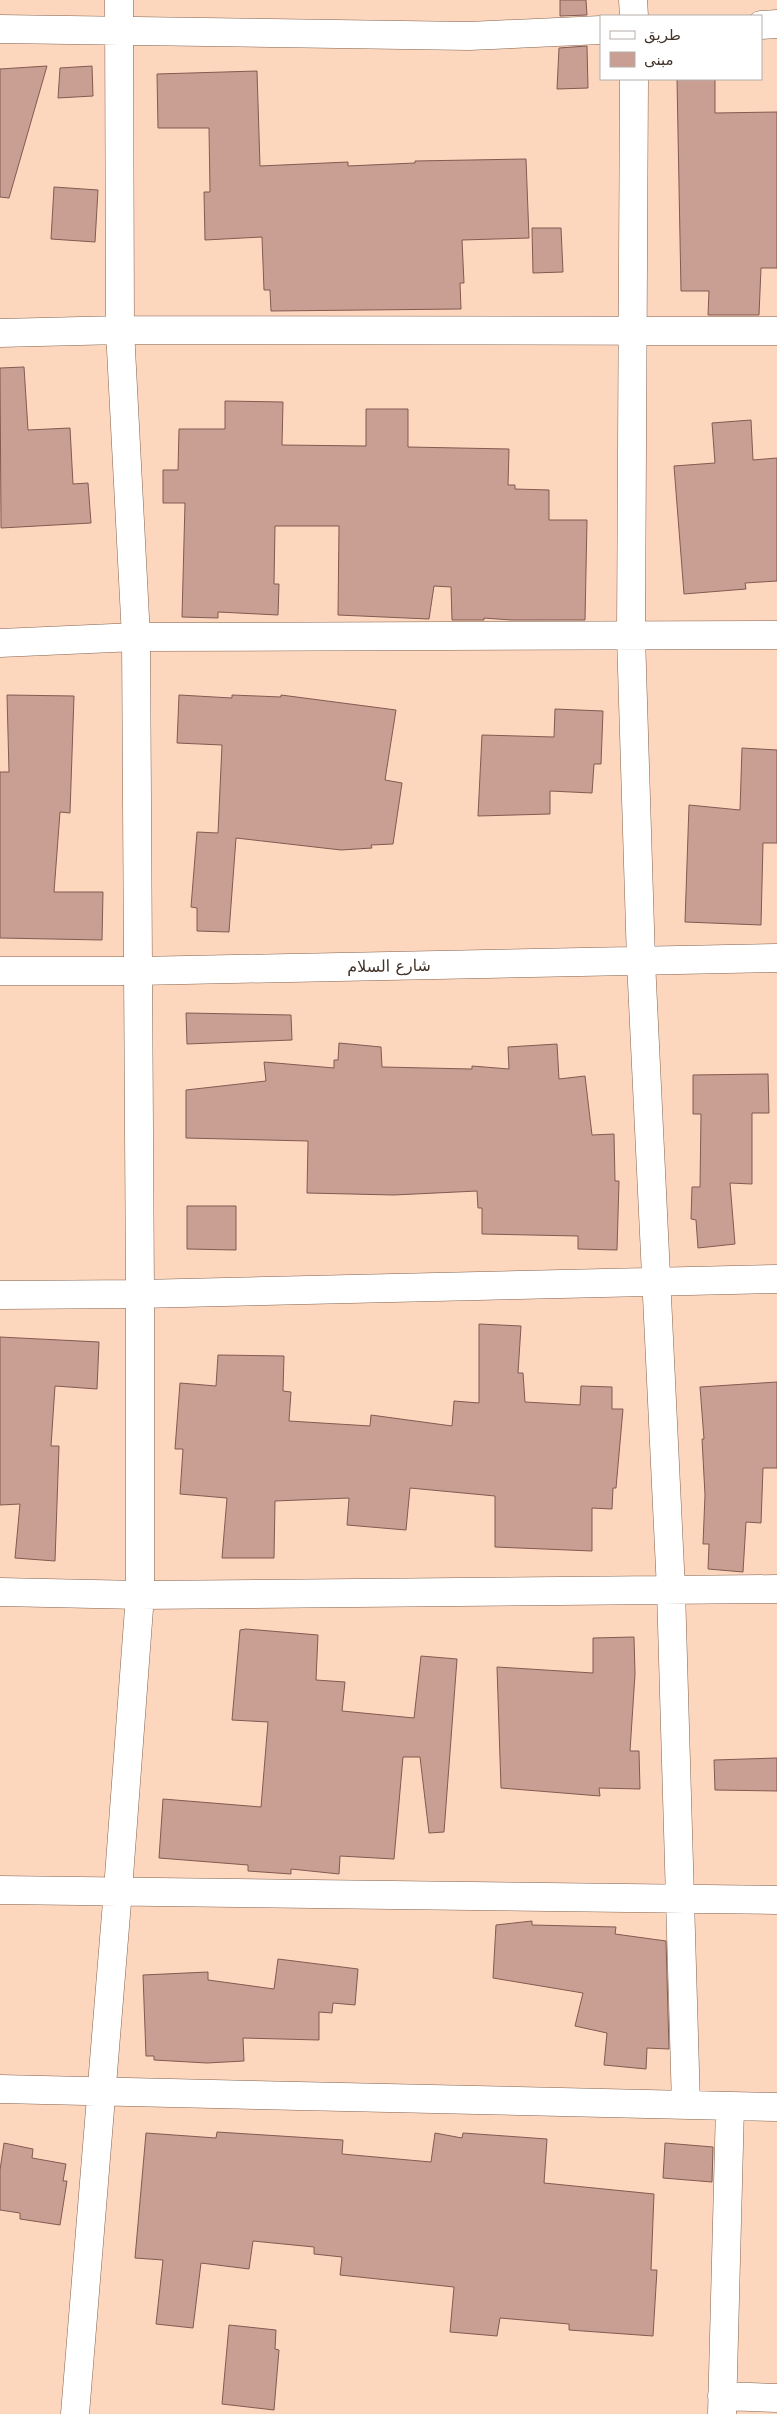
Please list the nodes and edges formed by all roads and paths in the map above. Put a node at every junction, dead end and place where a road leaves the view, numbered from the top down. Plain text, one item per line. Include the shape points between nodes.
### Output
1 (119, 0) edge
2 (633, 0) edge
3 (634, 15) edge
4 (777, 24) edge
5 (762, 25) edge
6 (0, 29) edge
7 (600, 30) edge
8 (118, 31) junction
9 (634, 80) edge
10 (120, 330) junction
11 (777, 331) edge
12 (631, 332) junction
13 (0, 333) edge
14 (777, 635) edge
15 (136, 636) junction
16 (631, 636) junction
17 (0, 643) edge
18 (777, 958) edge
19 (641, 961) junction
20 (0, 971) edge
21 (138, 971) junction
22 (777, 1279) edge
23 (656, 1282) junction
24 (140, 1294) junction
25 (0, 1295) edge
26 (777, 1589) edge
27 (671, 1590) junction
28 (0, 1592) edge
29 (140, 1595) junction
30 (0, 1890) edge
31 (118, 1890) junction
32 (681, 1900) junction
33 (777, 1900) edge
34 (0, 2089) edge
35 (101, 2091) junction
36 (686, 2105) junction
37 (730, 2107) junction
38 (777, 2107) edge
39 (777, 2398) edge
40 (722, 2405) edge
41 (75, 2414) edge

1 - 8 street
2 - 3 street
4 - 5 street
6 - 8 street
7 - 8 street via 469,36
8 - 10 street
9 - 12 street
10 - 12 street
10 - 13 street
10 - 15 street
11 - 12 street
12 - 16 street
14 - 16 street
15 - 16 street
15 - 17 street
15 - 21 street
16 - 19 street
18 - 19 street, شارع السلام
19 - 21 street, شارع السلام
19 - 23 street
20 - 21 street, شارع السلام
21 - 24 street
22 - 23 street
23 - 24 street
23 - 27 street
24 - 25 street
24 - 29 street
26 - 27 street
27 - 29 street
27 - 32 street
28 - 29 street
29 - 31 street
30 - 31 street
31 - 32 street
31 - 35 street
32 - 33 street
32 - 36 street
34 - 35 street
35 - 36 street
35 - 41 street
36 - 37 street
37 - 38 street
37 - 40 street
39 - 40 street

